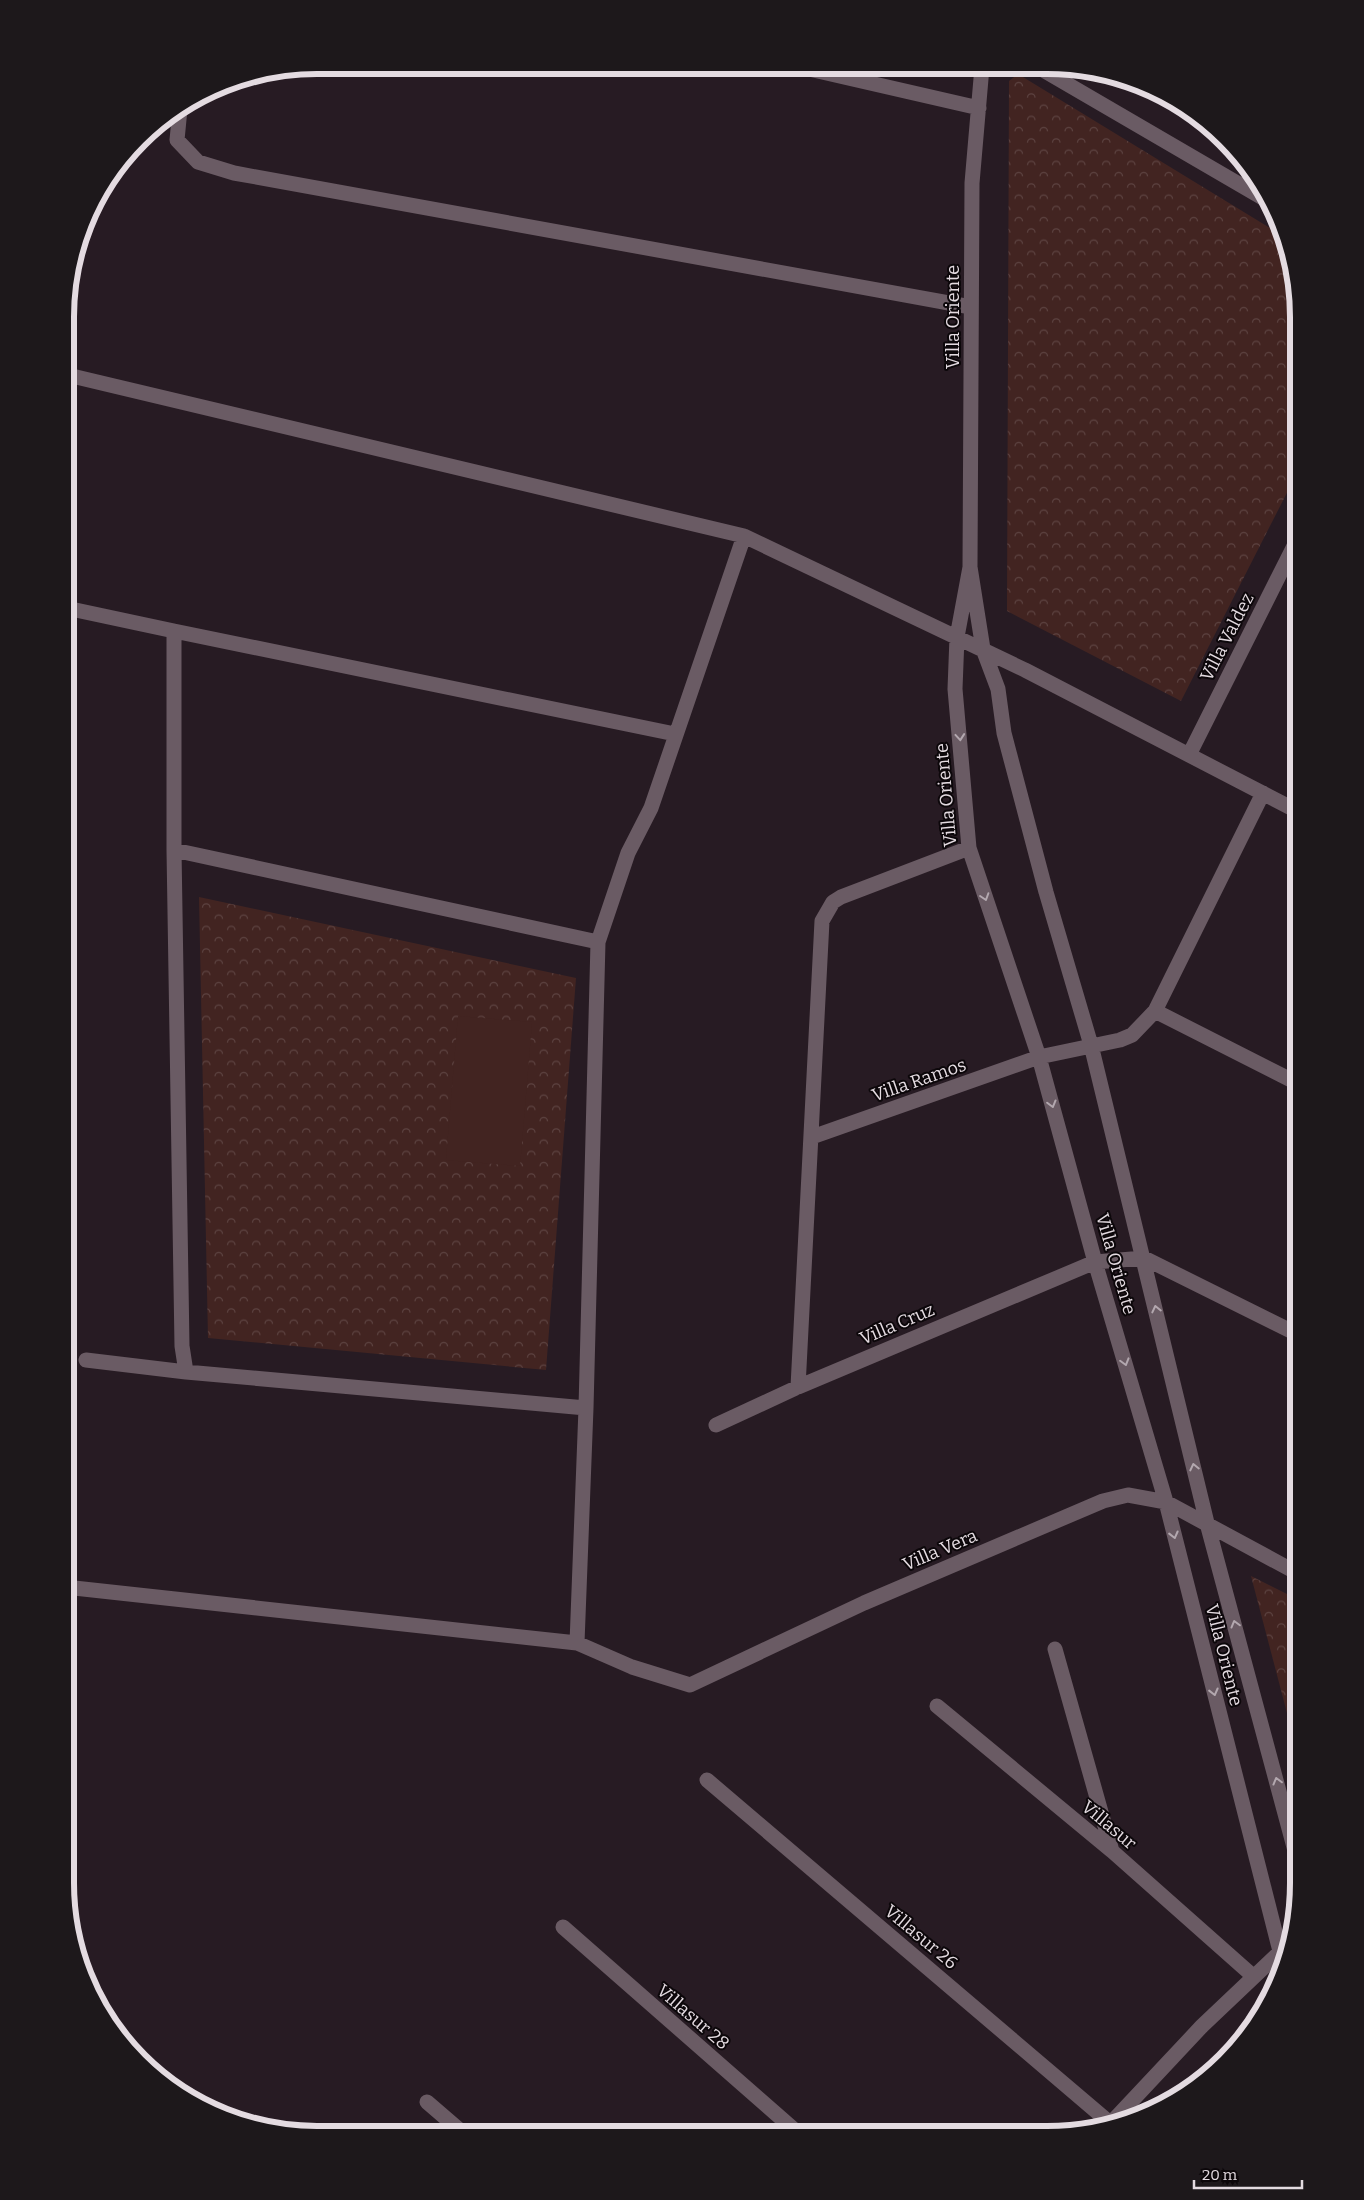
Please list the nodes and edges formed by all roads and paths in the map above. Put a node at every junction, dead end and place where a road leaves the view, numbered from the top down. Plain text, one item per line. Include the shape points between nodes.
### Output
1 (831, 74) edge
2 (982, 74) edge
3 (1050, 74) edge
4 (980, 108) junction
5 (179, 117) edge
6 (1258, 195) edge
7 (972, 307) junction
8 (74, 376) edge
9 (744, 536) junction
10 (1290, 554) edge
11 (970, 567) junction
12 (74, 610) edge
13 (174, 631) junction
14 (957, 636) junction
15 (983, 649) junction
16 (675, 734) junction
17 (1188, 755) junction
18 (1263, 793) junction
19 (1290, 807) edge
20 (969, 848) junction
21 (174, 850) junction
22 (598, 942) junction
23 (1155, 1011) junction
24 (1091, 1045) junction
25 (1039, 1057) junction
26 (1290, 1079) edge
27 (812, 1137) junction
28 (1144, 1258) junction
29 (1095, 1262) junction
30 (1290, 1331) edge
31 (86, 1360) dead end
32 (186, 1372) junction
33 (798, 1386) junction
34 (586, 1408) junction
35 (716, 1425) dead end
36 (1166, 1502) junction
37 (1208, 1527) junction
38 (1290, 1570) edge
39 (74, 1588) edge
40 (577, 1642) junction
41 (1055, 1650) dead end
42 (937, 1706) dead end
43 (707, 1780) dead end
44 (1290, 1832) edge
45 (1112, 1851) junction
46 (563, 1927) dead end
47 (1280, 1952) joint
48 (1253, 1976) junction
49 (427, 2102) dead end
50 (1117, 2116) edge
51 (1107, 2119) edge
52 (456, 2126) edge
53 (790, 2126) edge

1 - 4 street
2 - 4 street, Villa Oriente
3 - 6 street
4 - 7 street, Villa Oriente via 972,183
5 - 7 street via 177,140 198,162 234,173
7 - 11 street, Villa Oriente
8 - 9 street
9 - 14 street
9 - 16 street
10 - 17 street, Villa Valdez
11 - 14 street, Villa Oriente
11 - 15 street, Villa Oriente
12 - 13 street
13 - 16 street
13 - 21 street
14 - 15 street
14 -> 20 street, Villa Oriente via 955,688
15 - 17 street
15 - 24 street, Villa Oriente via 998,688 1004,733
16 - 22 street via 651,808 628,853
17 - 18 street
18 - 19 street
18 - 23 street, Villa Ramos
20 -> 25 street, Villa Oriente
20 - 27 street via 841,897 826,910 822,921
21 - 22 street
21 - 32 street via 182,1346
22 - 34 street
23 - 24 street, Villa Ramos via 1132,1035
23 - 26 street
24 - 25 street, Villa Ramos
24 - 28 street, Villa Oriente
25 - 27 street, Villa Ramos
25 -> 29 street, Villa Oriente
27 - 33 street
28 - 29 street, Villa Cruz
28 - 30 street
37 -> 28 street, Villa Oriente
29 - 33 street, Villa Cruz
29 -> 36 street, Villa Oriente
31 - 32 street
32 - 34 street
33 - 35 street, Villa Cruz
34 - 40 street
36 - 37 street, Villa Vera
36 - 40 street, Villa Vera via 1128,1495 1103,1501 864,1603 690,1685 632,1667
36 -> 47 street, Villa Oriente
37 - 38 street, Villa Vera
44 -> 37 street, Villa Oriente
39 - 40 street
41 - 45 street
42 - 45 street, Villasur
43 - 51 street, Villasur 26
45 - 48 street, Villasur
46 - 53 street, Villasur 28
47 - 48 street
48 - 50 street
49 - 52 street

